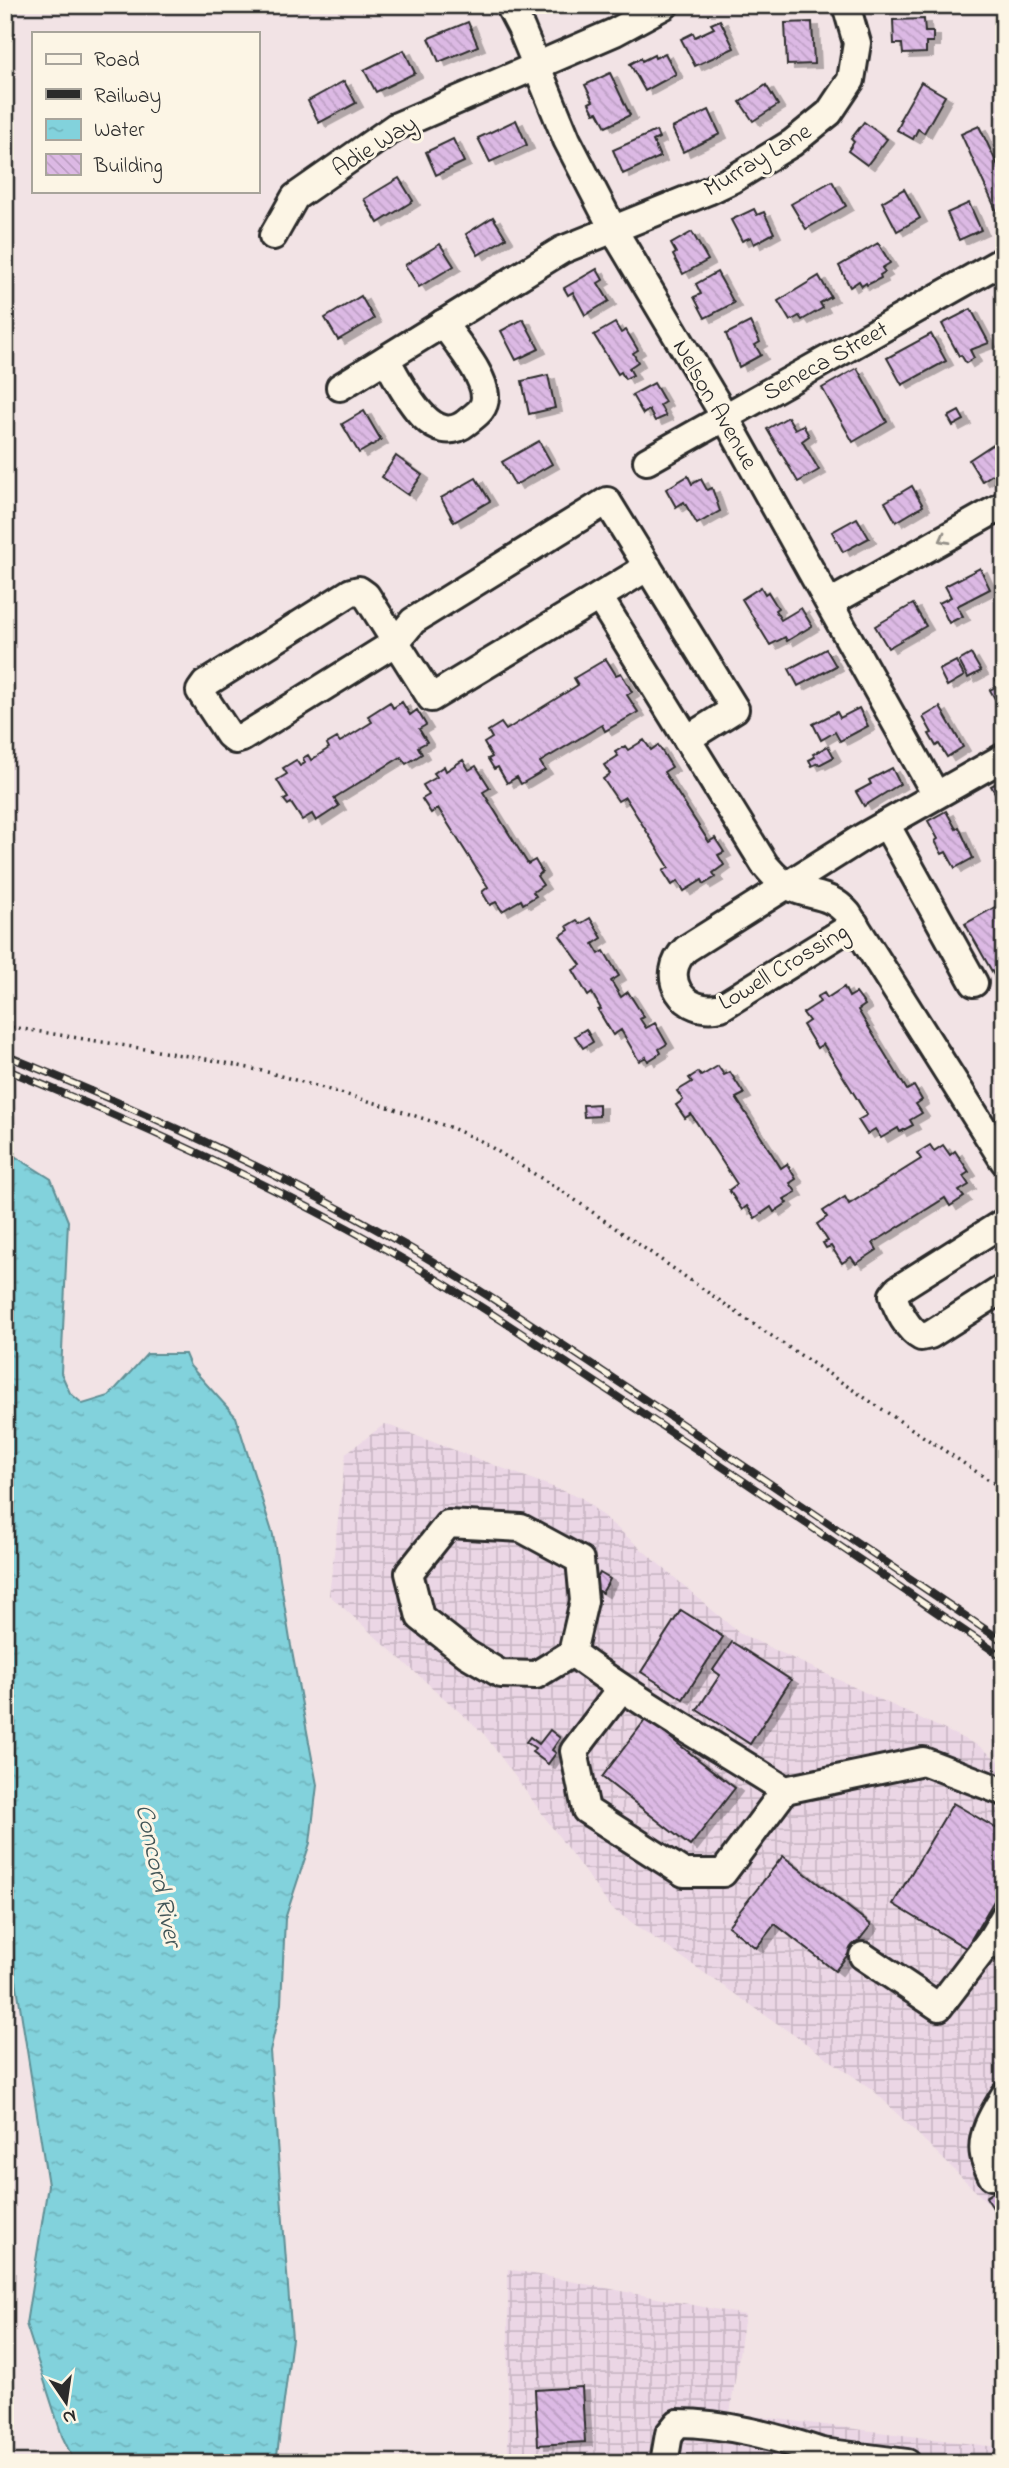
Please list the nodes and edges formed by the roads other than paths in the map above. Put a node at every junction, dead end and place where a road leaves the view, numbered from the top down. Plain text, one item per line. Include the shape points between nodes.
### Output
1 (509, 5) edge
2 (665, 5) edge
3 (846, 5) edge
4 (535, 65) junction
5 (613, 229) junction
6 (273, 236) dead end
7 (1004, 260) edge
8 (443, 323) junction
9 (386, 359) junction
10 (340, 387) dead end
11 (724, 417) junction
12 (647, 461) dead end
13 (1004, 505) edge
14 (648, 567) junction
15 (599, 597) junction
16 (830, 603) junction
17 (396, 642) junction
18 (687, 739) junction
19 (1004, 757) edge
20 (936, 795) junction
21 (886, 824) junction
22 (787, 886) junction
23 (855, 925) junction
24 (974, 983) dead end
25 (1004, 1161) edge
26 (1004, 1222) edge
27 (1004, 1288) edge
28 (572, 1653) junction
29 (621, 1689) junction
30 (785, 1790) junction
31 (1004, 1792) edge
32 (1000, 1934) edge
33 (863, 1956) dead end
34 (1004, 2096) edge
35 (992, 2176) dead end
36 (820, 2457) edge
37 (664, 2463) edge
38 (907, 2463) edge

1 - 4 street, Nelson Avenue
2 - 4 street, Adie Way via 615,32
3 - 5 street, Murray Lane via 857,43 856,61 851,80 829,113 792,143 733,179
4 - 5 street, Nelson Avenue
4 - 6 street, Adie Way via 395,127 295,197
5 - 8 street via 562,250
5 - 11 street, Nelson Avenue
7 - 11 street, Seneca Street
8 - 9 street
8 - 9 street via 481,378 485,398 482,410 461,428 445,430 426,421
9 - 10 street
11 - 12 street, Seneca Street
11 - 16 street, Nelson Avenue
13 -> 16 street
14 - 15 street
14 - 17 street via 607,500 413,621
14 - 18 street via 735,709
15 - 17 street via 431,698
15 - 18 street
16 - 20 street, Nelson Avenue
17 - 17 street via 235,740 200,691 351,592 359,590 366,595
18 - 22 street via 765,865
19 - 20 street
20 - 21 street
21 - 22 street
21 - 24 street
22 - 23 street, Lowell Crossing via 839,903
22 - 23 street, Lowell Crossing via 677,957 674,980 688,1002 710,1010 730,1003
23 - 25 street
26 - 27 street via 893,1295 914,1333 921,1337
28 - 28 street via 584,1601 580,1560 522,1528 448,1524 409,1573 419,1617 501,1674 536,1675
28 - 29 street
29 - 30 street
29 - 30 street via 575,1751 586,1810 684,1873 723,1872
30 - 31 street via 923,1762
32 - 33 street via 939,2007
34 - 35 street via 985,2136 984,2154
36 - 37 street via 774,2437 678,2423 669,2434
36 - 38 street

